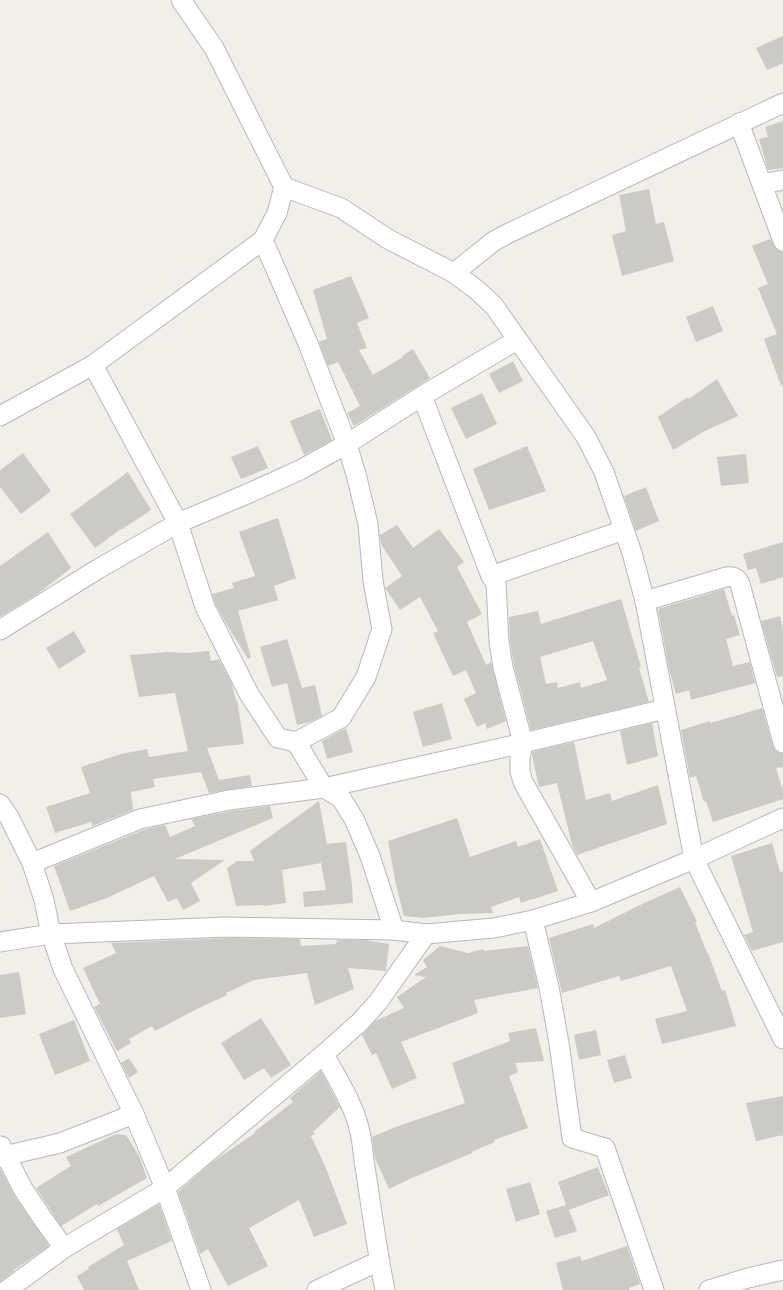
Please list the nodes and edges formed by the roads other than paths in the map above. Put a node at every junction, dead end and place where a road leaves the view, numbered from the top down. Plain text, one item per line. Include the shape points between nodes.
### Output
1 (181, 0) edge
2 (783, 103) edge
3 (739, 123) junction
4 (783, 180) edge
5 (762, 184) junction
6 (284, 187) junction
7 (263, 240) junction
8 (783, 241) edge
9 (454, 273) junction
10 (517, 340) junction
11 (93, 365) junction
12 (422, 396) junction
13 (0, 416) edge
14 (347, 444) junction
15 (178, 523) junction
16 (624, 530) junction
17 (491, 576) junction
18 (645, 601) junction
19 (0, 630) edge
20 (665, 709) junction
21 (296, 742) junction
22 (523, 743) junction
23 (783, 743) edge
24 (324, 788) junction
25 (0, 804) edge
26 (783, 818) edge
27 (694, 859) junction
28 (32, 862) junction
29 (591, 902) junction
30 (533, 920) junction
31 (394, 930) junction
32 (51, 934) junction
33 (426, 934) junction
34 (0, 942) edge
35 (783, 1037) edge
36 (324, 1054) junction
37 (134, 1114) junction
38 (2, 1152) edge
39 (165, 1188) junction
40 (64, 1248) junction
41 (379, 1261) junction
42 (783, 1270) edge
43 (14, 1287) edge
44 (201, 1290) edge
45 (316, 1290) edge
46 (385, 1290) edge
47 (654, 1290) edge
48 (709, 1290) edge

1 - 6 street via 214,48
2 - 3 street
3 - 5 street
3 - 9 street via 507,234 494,241
4 - 5 street
5 - 8 street
6 - 7 street via 277,213
6 - 9 street via 341,208 388,239
7 - 11 street
7 - 14 street via 307,341
9 - 10 street via 494,306
10 - 12 street
10 - 16 street via 586,437 604,472
11 - 13 street
11 - 15 street
12 - 14 street
12 - 17 street
14 - 15 street via 300,470
14 - 21 street via 358,478 368,524 373,581 382,629 366,677 342,718
15 - 19 street
15 - 21 street via 205,607 249,694 278,738
16 - 17 street
16 - 18 street
17 - 22 street via 496,583 499,642
18 - 20 street
18 - 23 street via 726,577 738,580
20 - 22 street
20 - 27 street
21 - 24 street
22 - 24 street
22 - 29 street via 520,771 523,782
24 - 28 street via 229,800 140,819
24 - 31 street via 341,798 354,819 370,856
25 - 28 street
26 - 27 street
27 - 29 street
27 - 35 street
28 - 32 street
29 - 30 street
30 - 33 street via 494,928
30 - 47 street via 549,987 572,1138 605,1148
31 - 32 street via 227,927
31 - 33 street
32 - 34 street
32 - 37 street via 63,969
33 - 36 street via 378,1002
36 - 39 street
36 - 41 street via 359,1128
37 - 38 street via 60,1143
37 - 39 street
38 - 40 street via 23,1189
39 - 40 street
39 - 44 street
40 - 43 street
41 - 45 street
41 - 46 street
42 - 48 street

